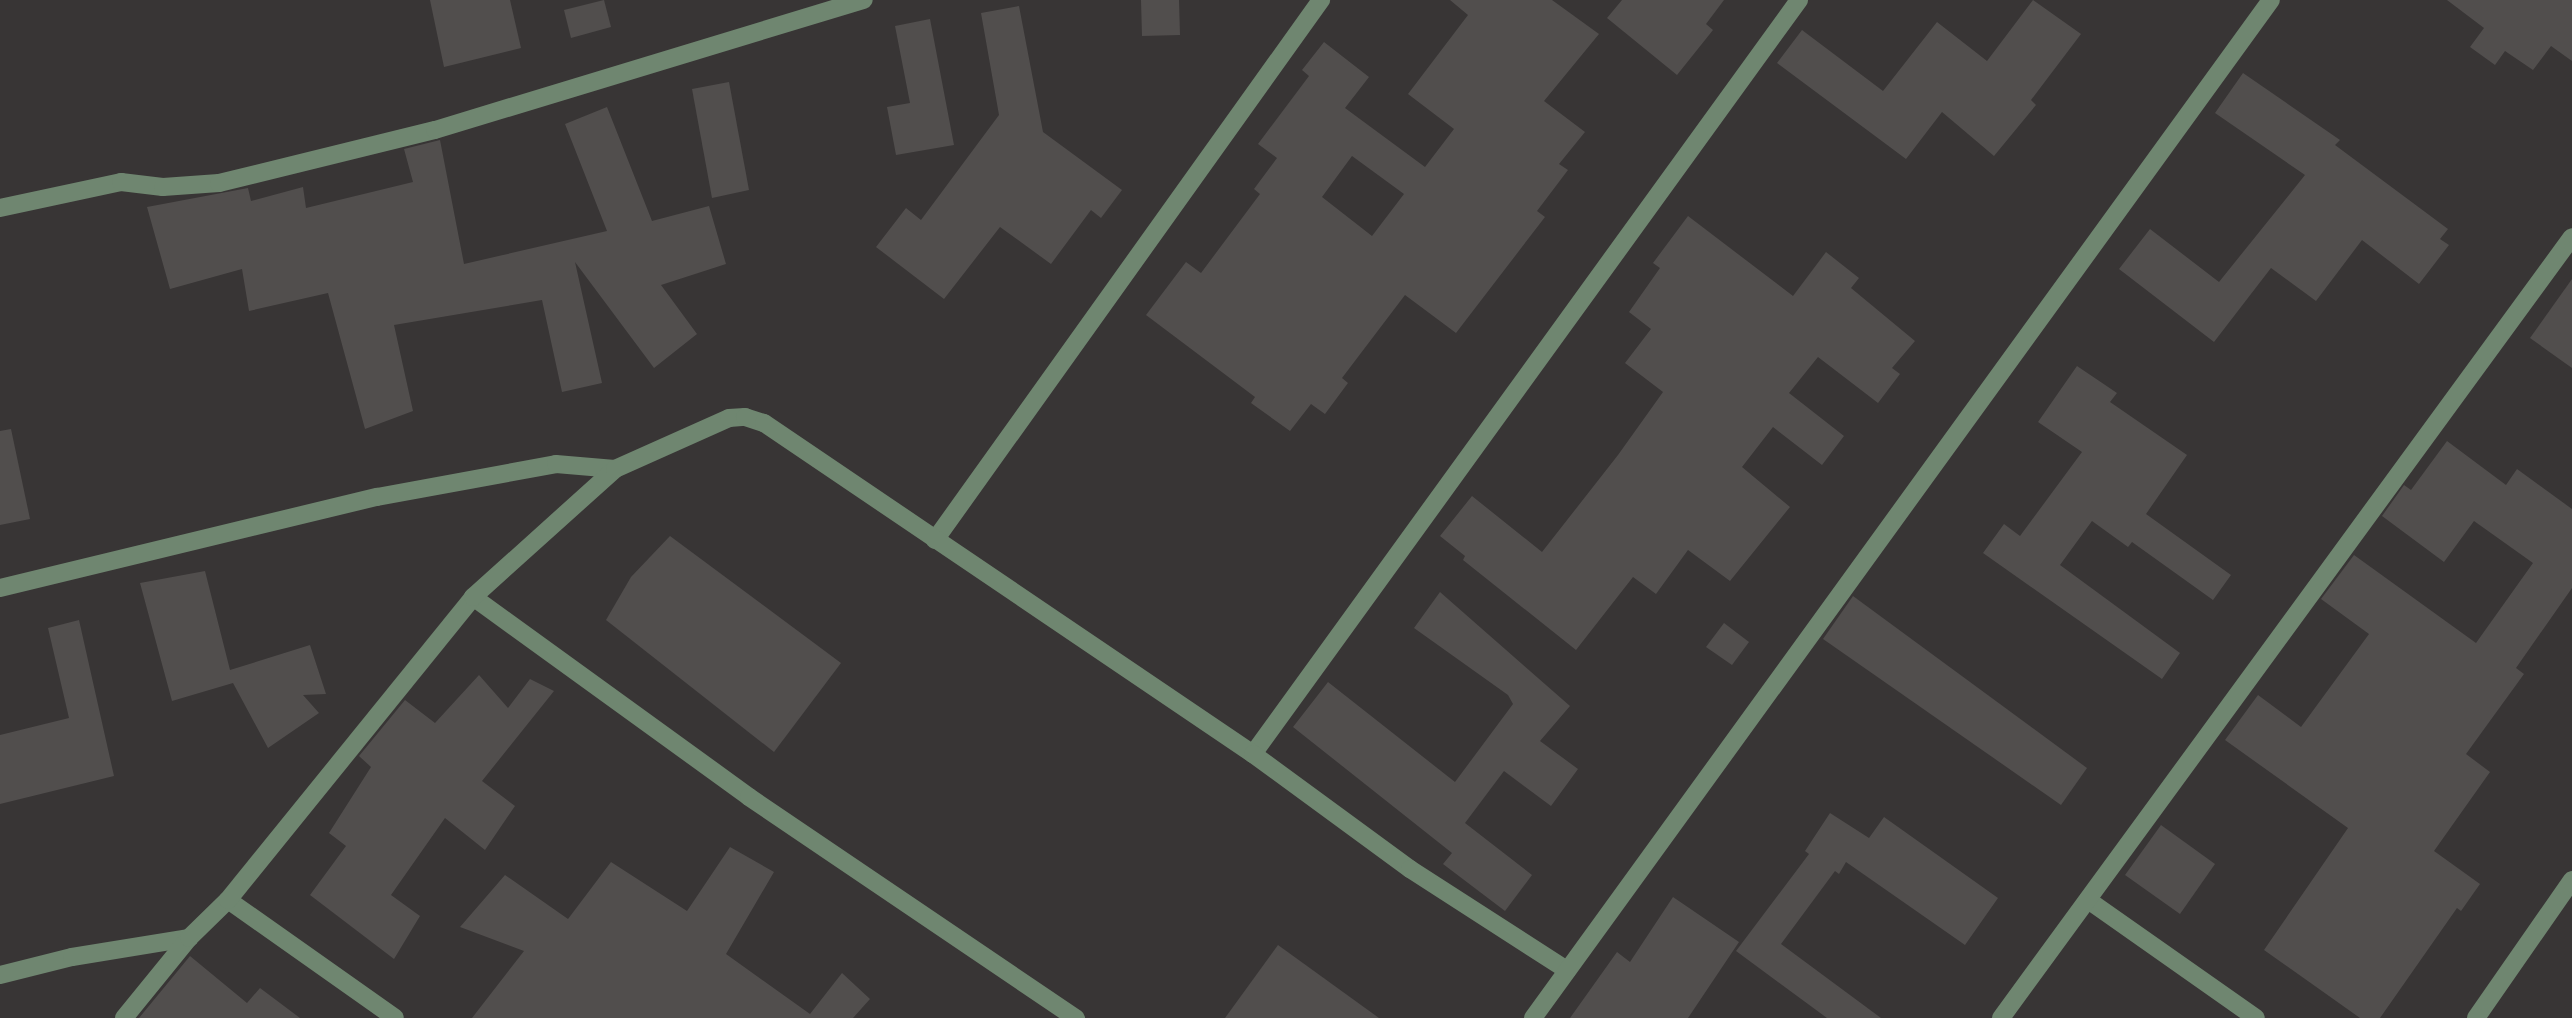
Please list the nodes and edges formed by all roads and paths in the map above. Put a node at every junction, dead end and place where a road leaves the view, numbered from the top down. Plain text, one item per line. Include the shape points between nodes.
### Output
1 (864, 0) edge
2 (1321, 0) edge
3 (1799, 0) edge
4 (2271, 0) edge
5 (806, 7) edge
6 (0, 208) edge
7 (2572, 237) edge
8 (615, 469) junction
9 (935, 540) junction
10 (0, 589) edge
11 (473, 597) junction
12 (1253, 754) junction
13 (2572, 880) edge
14 (228, 900) junction
15 (2088, 900) junction
16 (189, 938) junction
17 (1567, 970) junction
18 (0, 975) edge
19 (124, 1018) edge
20 (395, 1018) edge
21 (1076, 1018) edge
22 (1533, 1018) edge
23 (2001, 1018) edge
24 (2256, 1018) edge
25 (2476, 1018) edge

1 - 5 street
2 - 9 street
3 - 12 street
4 - 17 street
5 - 6 street via 435,130 219,183 163,187 121,182
7 - 15 street
8 - 9 street via 729,418 745,417 764,423
8 - 10 street via 556,464 377,497
8 - 11 street
9 - 12 street
11 - 14 street
11 - 21 street via 749,797
12 - 17 street via 1410,869
13 - 25 street
14 - 16 street
14 - 20 street
15 - 23 street
15 - 24 street
16 - 18 street via 72,957
16 - 19 street
17 - 22 street

